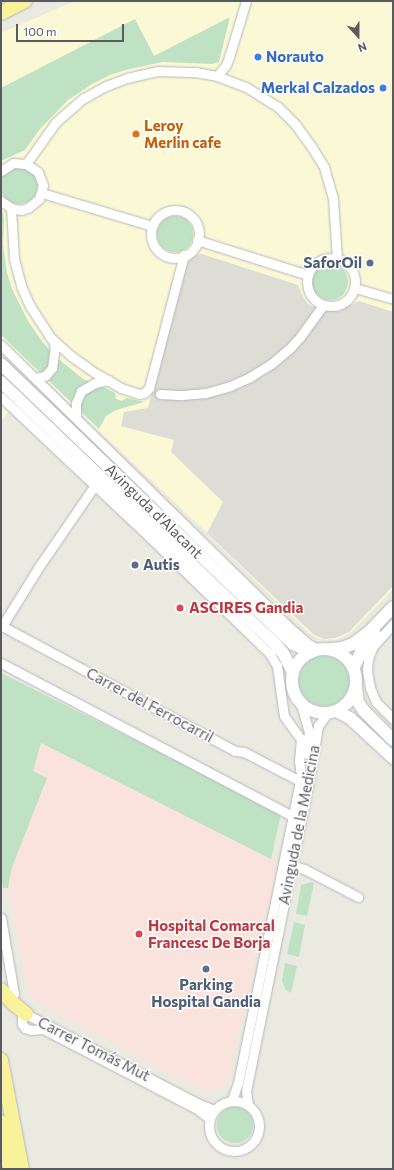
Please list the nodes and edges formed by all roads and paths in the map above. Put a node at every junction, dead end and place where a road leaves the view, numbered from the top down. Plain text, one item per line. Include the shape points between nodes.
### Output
1 (11, 1) edge
2 (25, 1) edge
3 (246, 1) edge
4 (1, 5) edge
5 (1, 12) edge
6 (217, 76) junction
7 (26, 164) junction
8 (1, 171) edge
9 (42, 193) junction
10 (1, 201) edge
11 (11, 208) junction
12 (152, 226) junction
13 (197, 240) junction
14 (184, 255) junction
15 (337, 259) junction
16 (308, 275) junction
17 (355, 288) junction
18 (393, 299) edge
19 (323, 305) junction
20 (52, 339) junction
21 (1, 345) edge
22 (1, 364) edge
23 (36, 378) junction
24 (109, 380) junction
25 (1, 382) edge
26 (160, 394) dead end
27 (1, 397) edge
28 (76, 418) junction
29 (95, 486) junction
30 (393, 607) edge
31 (393, 615) edge
32 (393, 624) edge
33 (331, 649) junction
34 (314, 650) junction
35 (1, 663) edge
36 (277, 666) joint
37 (354, 667) junction
38 (293, 674) junction
39 (356, 687) junction
40 (300, 702) junction
41 (332, 711) junction
42 (393, 719) edge
43 (387, 729) edge
44 (393, 740) edge
45 (393, 758) edge
46 (301, 778) junction
47 (292, 816) junction
48 (291, 865) junction
49 (358, 897) dead end
50 (1, 918) edge
51 (8, 992) edge
52 (26, 1014) junction
53 (1, 1060) edge
54 (232, 1100) junction
55 (248, 1105) junction
56 (215, 1110) junction
57 (210, 1119) junction
58 (1, 1122) edge
59 (10, 1169) edge
60 (22, 1169) edge

1 - 4 highway
2 - 5 highway
3 - 6 street via 226,65
6 - 7 street via 195,72 158,71 106,86 84,98 56,122
6 - 15 street via 246,87 278,108 295,124 311,146 324,167 333,199
7 - 8 street via 13,164
7 - 9 street via 33,167 41,178
9 - 11 street via 28,208
9 - 12 street
10 - 11 street
11 - 20 street via 14,259 21,286 35,314
12 - 13 street via 166,211 180,210 192,217 196,223
12 - 14 street via 152,241 161,253 173,257
13 - 14 street via 190,252
13 - 16 street
14 - 24 street via 149,388 139,394 121,388
15 - 16 street via 330,258 316,263
15 - 17 street via 352,270
16 - 19 street via 311,296
17 - 18 street
17 - 19 street via 342,303
19 - 26 street via 291,347 250,377 206,393
20 - 23 street via 55,347 52,368 45,376
20 - 24 street via 75,359
21 - 23 street, Avinguda d'Alacant
22 - 34 main road, Avinguda d'Alacant via 293,644
23 - 28 street, Avinguda d'Alacant
24 - 28 street via 95,383 81,392 76,403
25 - 38 main road, Avinguda d'Alacant via 276,645 286,658
27 - 29 street, Avinguda d'Alacant
28 - 34 street, Avinguda d'Alacant
29 - 36 street, Avinguda d'Alacant via 270,654
29 - 46 street, Carrer del Ferrocarril via 40,565 2,626 235,751 244,752
30 - 33 main road via 370,631 353,644
31 - 37 main road via 369,639
32 - 42 street via 373,646 367,671 376,702
33 - 34 main road
33 - 37 main road via 348,659
34 - 38 main road via 303,657
35 - 47 street
36 - 46 street, Avinguda de la Medicina via 284,716 300,739
37 - 39 main road
38 - 40 main road via 293,688
39 - 41 main road via 349,701
39 - 43 main road via 358,702 364,711
40 - 41 main road via 313,710
40 - 46 street, Avinguda de la Medicina via 309,732
41 - 45 main road via 355,722
41 - 48 street, Avinguda de la Medicina via 318,726
43 - 44 main road
46 - 47 street, Avinguda de la Medicina
47 - 54 street, Avinguda de la Medicina via 238,1083
48 - 49 street
48 - 55 street, Avinguda de la Medicina via 246,1091
50 - 51 street
51 - 52 highway via 13,1003
52 - 56 street, Carrer Tomás Mut
52 - 57 street, Carrer Tomás Mut via 22,1016 25,1028 43,1029 197,1109
53 - 60 highway
54 - 55 street
54 - 56 street
55 - 57 street via 256,1114 259,1125 254,1142 243,1149 229,1150 217,1144 210,1132
56 - 57 street
58 - 59 highway

